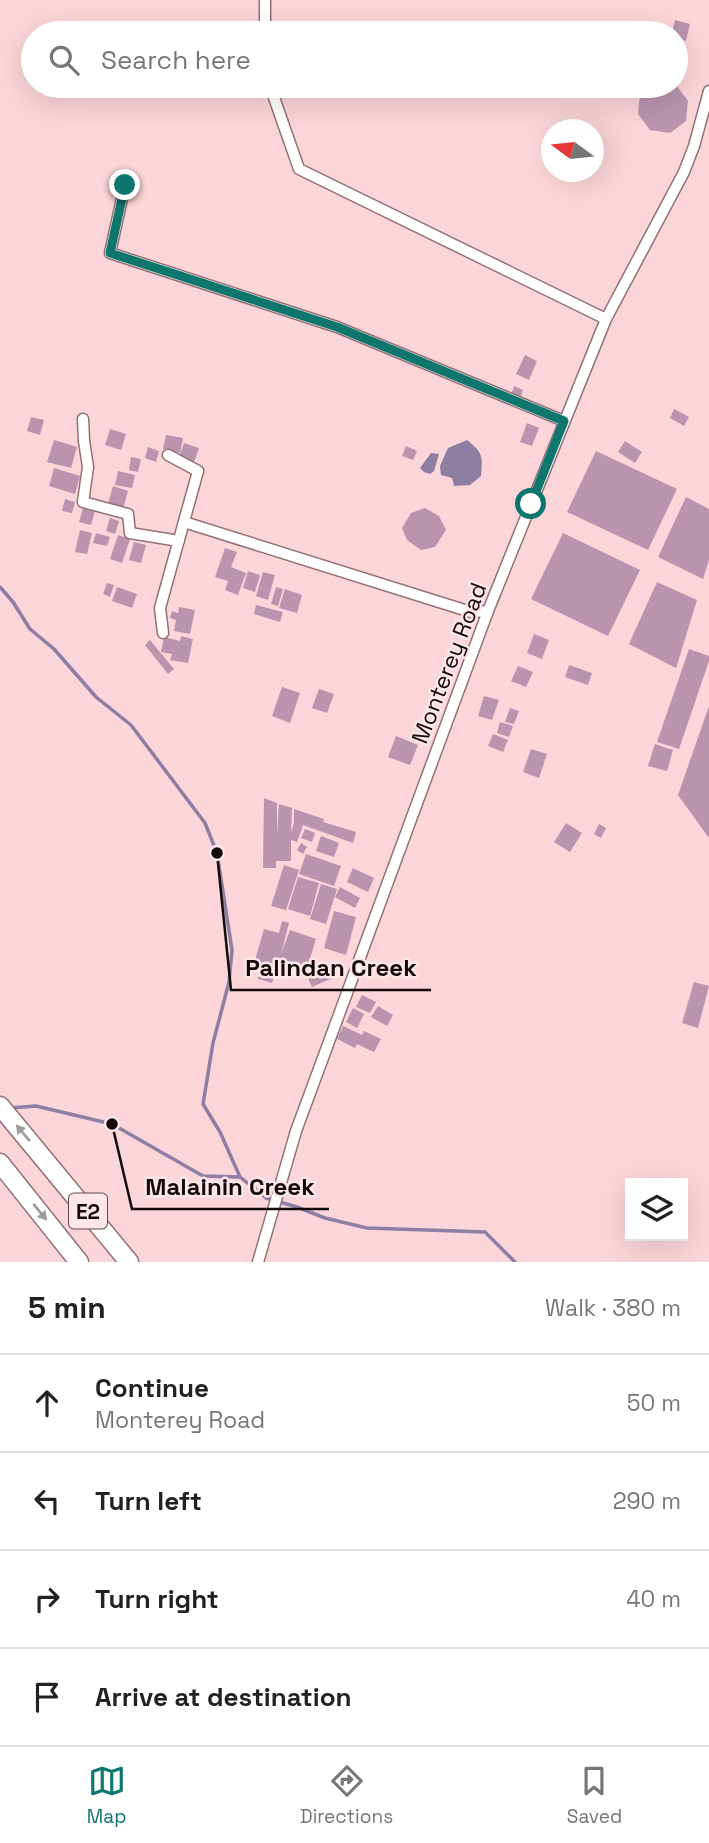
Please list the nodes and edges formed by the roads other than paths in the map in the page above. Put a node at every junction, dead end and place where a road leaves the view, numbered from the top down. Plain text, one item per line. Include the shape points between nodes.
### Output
1 (265, 0) edge
2 (265, 21) edge
3 (709, 91) edge
4 (274, 98) edge
5 (125, 185) dead end
6 (606, 319) junction
7 (83, 419) dead end
8 (564, 421) junction
9 (168, 456) dead end
10 (184, 522) junction
11 (179, 541) junction
12 (488, 611) junction
13 (163, 633) dead end
14 (0, 1106) edge
15 (0, 1163) edge
16 (79, 1262) edge
17 (130, 1262) edge
18 (258, 1262) edge

1 - 2 street
3 - 6 street, Monterey Road via 684,172
4 - 6 street via 299,169
5 - 8 street via 110,253 337,327
6 - 8 street, Monterey Road
7 - 11 street via 88,467 83,502 128,514 130,533
8 - 12 street, Monterey Road
9 - 10 street via 198,471
10 - 11 street
10 - 12 street via 471,612
11 - 13 street via 160,608
12 - 18 street, Monterey Road via 296,1131
17 -> 14 highway, E2
15 -> 16 highway, E2

